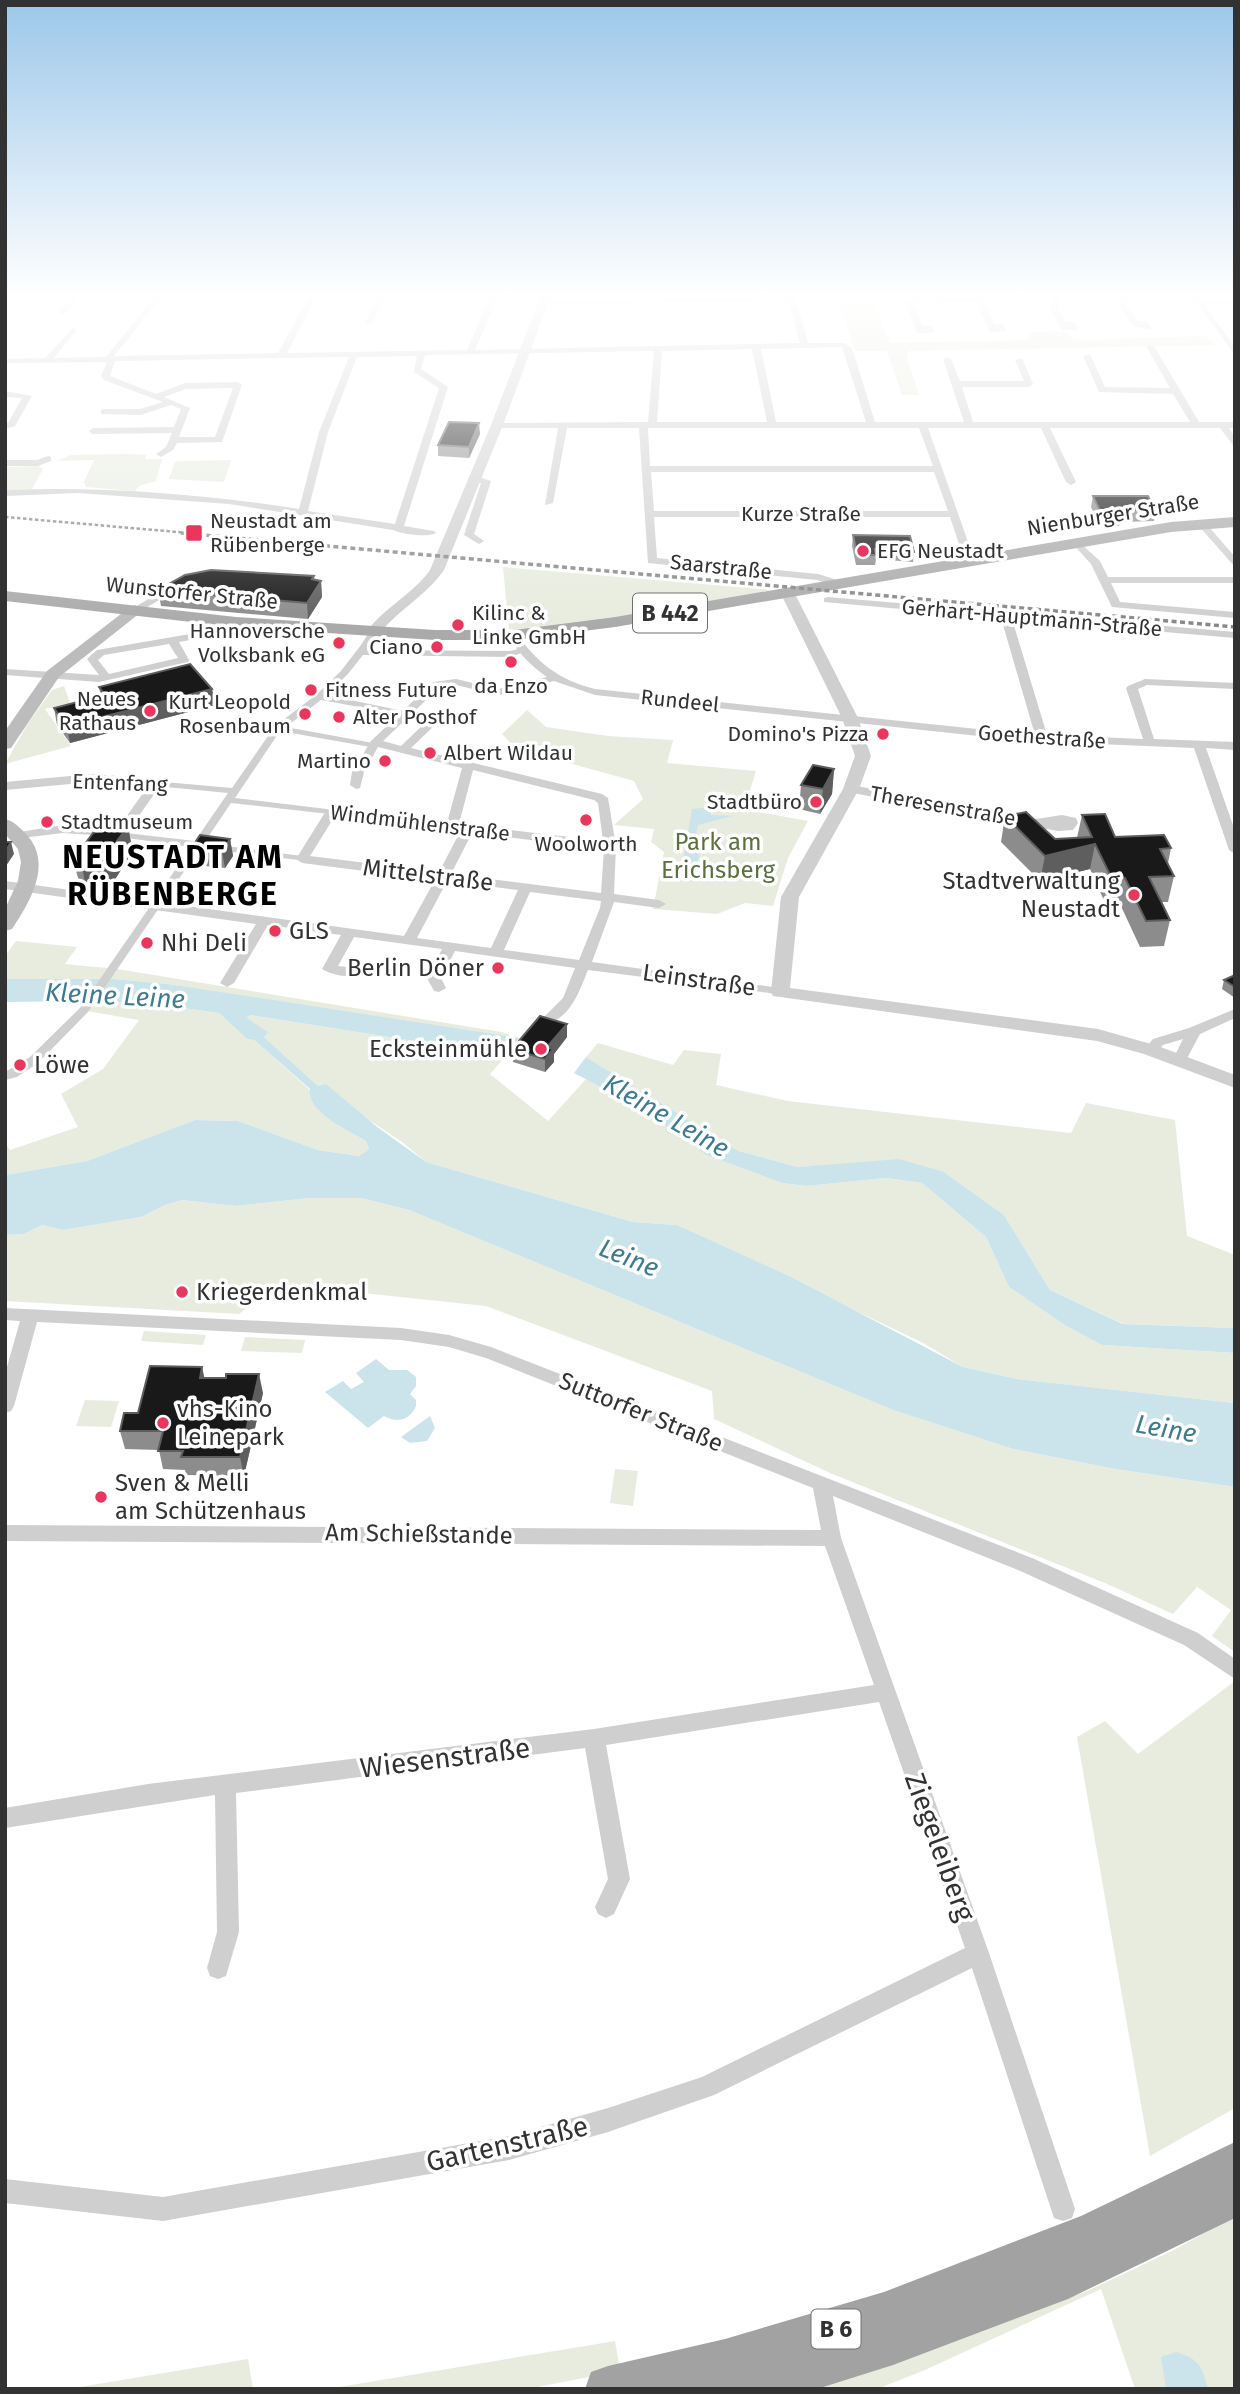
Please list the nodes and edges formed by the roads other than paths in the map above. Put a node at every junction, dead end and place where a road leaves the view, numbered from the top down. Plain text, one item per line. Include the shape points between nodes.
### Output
1 (24, 404) edge
2 (167, 404) edge
3 (176, 404) edge
4 (232, 404) edge
5 (332, 404) edge
6 (439, 404) edge
7 (505, 404) edge
8 (650, 404) edge
9 (768, 404) edge
10 (865, 404) edge
11 (963, 404) edge
12 (1183, 404) edge
13 (104, 412) dead end
14 (497, 425) junction
15 (562, 425) junction
16 (647, 425) junction
17 (772, 425) junction
18 (871, 425) junction
19 (923, 425) junction
20 (969, 425) junction
21 (1045, 425) junction
22 (1196, 425) junction
23 (1223, 425) junction
24 (1235, 425) edge
25 (5, 426) edge
26 (93, 431) dead end
27 (175, 435) junction
28 (1235, 445) edge
29 (161, 454) dead end
30 (48, 460) dead end
31 (5, 463) edge
32 (645, 469) junction
33 (937, 469) junction
34 (473, 478) junction
35 (1071, 482) dead end
36 (5, 493) edge
37 (548, 503) dead end
38 (303, 514) junction
39 (648, 514) junction
40 (953, 514) junction
41 (1235, 522) edge
42 (1201, 523) junction
43 (398, 530) junction
44 (431, 533) dead end
45 (479, 541) dead end
46 (1078, 544) junction
47 (970, 562) junction
48 (1235, 564) edge
49 (1105, 580) junction
50 (1235, 580) edge
51 (187, 581) edge
52 (840, 584) junction
53 (788, 594) junction
54 (5, 596) edge
55 (828, 600) dead end
56 (135, 610) junction
57 (1006, 615) junction
58 (1235, 615) edge
59 (231, 630) dead end
60 (374, 631) junction
61 (1235, 635) edge
62 (173, 641) junction
63 (518, 643) junction
64 (361, 652) junction
65 (5, 672) edge
66 (53, 674) junction
67 (106, 677) junction
68 (554, 678) junction
69 (1235, 686) edge
70 (321, 696) junction
71 (405, 714) junction
72 (850, 718) junction
73 (433, 721) dead end
74 (278, 728) junction
75 (1041, 738) junction
76 (5, 744) edge
77 (374, 744) junction
78 (1150, 744) junction
79 (1199, 746) junction
80 (1235, 746) edge
81 (403, 750) junction
82 (468, 766) junction
83 (156, 783) junction
84 (356, 785) dead end
85 (5, 786) edge
86 (851, 789) junction
87 (232, 795) junction
88 (1221, 807) junction
89 (1235, 807) edge
90 (335, 813) junction
91 (1036, 823) edge
92 (452, 827) junction
93 (468, 829) junction
94 (11, 830) edge
95 (120, 834) junction
96 (1234, 843) edge
97 (198, 845) junction
98 (610, 846) junction
99 (302, 859) junction
100 (444, 877) junction
101 (5, 885) edge
102 (25, 887) junction
103 (525, 888) junction
104 (606, 898) junction
105 (659, 904) dead end
106 (156, 905) junction
107 (265, 920) junction
108 (5, 925) edge
109 (350, 932) junction
110 (409, 940) junction
111 (451, 946) junction
112 (496, 952) junction
113 (584, 964) junction
114 (363, 973) dead end
115 (226, 983) dead end
116 (439, 988) dead end
117 (780, 992) junction
118 (1235, 1013) edge
119 (549, 1019) edge
120 (1194, 1031) junction
121 (1151, 1050) junction
122 (1179, 1061) junction
123 (5, 1076) edge
124 (1235, 1082) edge
125 (5, 1314) edge
126 (30, 1316) junction
127 (5, 1406) edge
128 (821, 1483) junction
129 (5, 1533) edge
130 (832, 1538) junction
131 (1235, 1670) edge
132 (884, 1692) junction
133 (594, 1738) junction
134 (225, 1786) junction
135 (5, 1818) edge
136 (606, 1906) dead end
137 (978, 1954) junction
138 (218, 1968) dead end
139 (1235, 2164) edge
140 (5, 2191) edge
141 (1235, 2195) edge
142 (1077, 2245) junction
143 (608, 2389) edge
144 (741, 2389) edge

1 - 25 street via 11,426
2 - 13 street via 141,412
3 - 27 street via 186,408
4 - 27 street via 219,440
5 - 38 street
6 - 43 street
7 - 14 street
8 - 16 street, Saarstraße
9 - 17 street
10 - 18 street
11 - 20 street
12 - 22 street
14 - 15 street
14 - 34 street
15 - 16 street
15 - 37 street
16 - 17 street
16 - 32 street, Saarstraße
17 - 18 street
18 - 19 street
19 - 20 street
19 - 33 street
20 - 21 street
21 - 22 street
21 - 35 street
22 - 23 street
23 - 24 street
23 - 28 street
26 - 27 street
27 - 29 street via 170,448
30 - 31 street
32 - 33 street
32 - 39 street, Saarstraße
33 - 40 street
34 - 45 street via 486,481 469,535
34 - 60 street via 433,578 396,606
36 - 38 street via 78,490 229,501
38 - 43 street
39 - 40 street, Kurze Straße
39 - 52 street, Saarstraße via 652,561 818,577
40 - 47 street
41 - 42 main road, Nienburger Straße / B 442
42 - 46 main road, Nienburger Straße / B 442
42 - 48 street
43 - 44 street
46 - 47 main road, Nienburger Straße / B 442
46 - 49 street
47 - 52 main road, Nienburger Straße / B 442
49 - 50 street
49 - 58 street via 1116,605
51 - 56 street
52 - 53 main road, Nienburger Straße / B 442
53 - 63 main road, Nienburger Straße / B 442 via 586,627
53 - 72 street
54 - 56 main road, Wunstorfer Straße / B 442
55 - 57 street, Gerhart-Hauptmann-Straße
56 - 60 main road, Wunstorfer Straße / B 442
56 - 66 main road
57 - 61 street, Gerhart-Hauptmann-Straße
57 - 75 street
59 - 62 street
60 - 63 main road, Nienburger Straße / B 442
60 - 64 street
62 - 67 street via 184,660
62 - 67 street via 101,652 92,659
63 - 64 street via 510,654
63 - 68 street, Rundeel
64 - 70 street
65 - 66 street
66 - 67 street
66 - 76 main road
68 - 71 street via 498,692 456,682 437,684
68 - 72 street, Rundeel via 595,692
69 - 78 street via 1145,682 1132,688
70 - 71 street
70 - 74 street
71 - 77 street
72 - 75 street, Goethestraße
72 - 86 street via 863,755
73 - 81 street
74 - 77 street
74 - 87 street
75 - 78 street, Goethestraße
77 - 81 street
77 - 84 street
78 - 79 street, Goethestraße
79 - 80 street, Goethestraße
79 - 88 street
81 - 82 street
82 - 92 street
82 - 98 street via 601,798
83 - 85 street, Entenfang via 92,778
83 - 87 street, Entenfang
83 - 95 street
86 - 91 street, Theresenstraße
86 - 117 street via 790,897
87 - 90 street, Windmühlenstraße
87 - 97 street
88 - 89 street
88 - 96 street
90 - 92 street, Windmühlenstraße
90 - 99 street
92 - 93 street, Windmühlenstraße
93 - 98 street, Windmühlenstraße
93 - 100 street
94 - 95 street
94 - 102 main road via 29,853
95 - 97 street, Mittelstraße
97 - 99 street, Mittelstraße
97 - 106 street
98 - 104 street
99 - 100 street, Mittelstraße
100 - 103 street, Mittelstraße
100 - 110 street
101 - 102 street, Leinstraße
102 - 106 street, Leinstraße
102 - 108 main road
103 - 104 street, Mittelstraße
103 - 112 street
104 - 105 street, Mittelstraße
104 - 113 street via 607,908
106 - 107 street, Leinstraße
106 - 123 street via 88,1004 34,1060
107 - 109 street, Leinstraße
107 - 115 street
109 - 110 street, Leinstraße
109 - 114 street via 329,968
110 - 111 street, Leinstraße
111 - 112 street, Leinstraße
111 - 116 street via 434,978
112 - 113 street, Leinstraße
113 - 117 street, Leinstraße
113 - 119 street via 569,1000
117 - 121 street, Leinstraße via 1074,1031
118 - 120 street
120 - 121 street via 1158,1042
120 - 122 street
121 - 122 street, Leinstraße
122 - 124 street, Leinstraße
125 - 126 street, Suttorfer Straße
126 - 127 street
126 - 128 street, Suttorfer Straße via 304,1328 449,1341 491,1353
128 - 130 street, Ziegeleiberg
128 - 131 street, Suttorfer Straße via 1112,1602 1191,1639
129 - 130 street, Am Schießstande
130 - 132 street, Ziegeleiberg
132 - 133 street, Wiesenstraße
132 - 137 street, Ziegeleiberg
133 - 134 street, Wiesenstraße
133 - 136 street via 619,1879
134 - 135 street, Wiesenstraße
134 - 138 street via 228,1932
137 - 140 street, Gartenstraße via 706,2087 509,2148 163,2209
137 - 142 street, Ziegeleiberg
139 - 142 highway, B 6
141 - 142 highway, B 6
142 - 143 highway, B 6 via 884,2315
142 - 144 highway, B 6 via 893,2342

